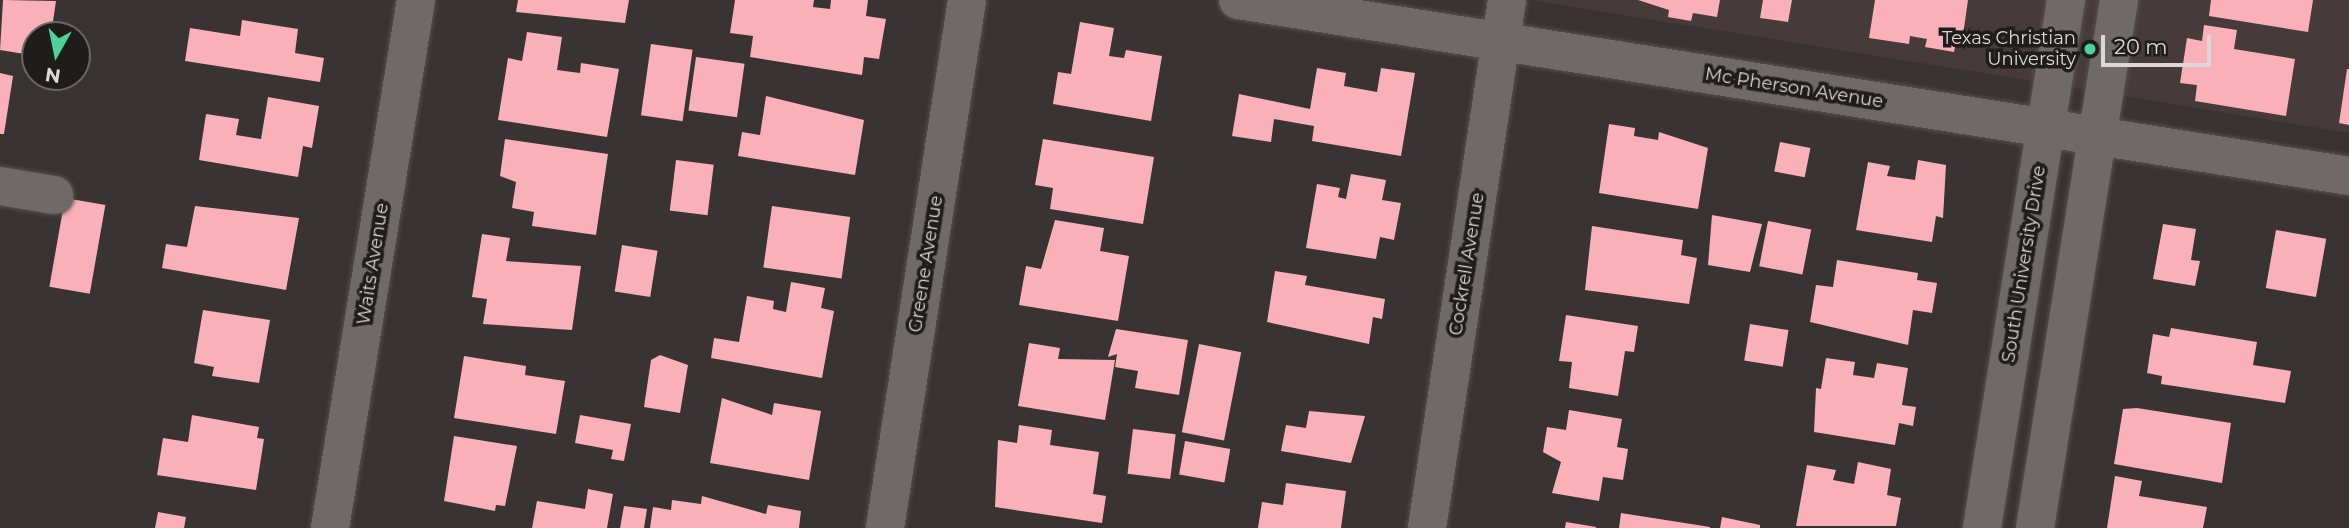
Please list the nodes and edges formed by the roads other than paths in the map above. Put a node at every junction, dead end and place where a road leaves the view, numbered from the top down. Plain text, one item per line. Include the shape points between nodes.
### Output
1 (416, 0) edge
2 (967, 0) edge
3 (1238, 0) edge
4 (1507, 0) edge
5 (2066, 0) edge
6 (2119, 0) edge
7 (1501, 42) junction
8 (2046, 128) junction
9 (2097, 136) junction
10 (2349, 176) edge
11 (0, 186) edge
12 (54, 195) dead end
13 (330, 528) edge
14 (885, 528) edge
15 (1427, 528) edge
16 (1982, 528) edge
17 (2035, 528) edge

1 - 13 street, Waits Avenue
2 - 14 street, Greene Avenue
3 - 7 street, Mc Pherson Avenue
4 - 7 street, Cockrell Avenue
5 - 8 street, South University Drive
6 - 9 street
7 - 8 street, Mc Pherson Avenue
7 - 15 street, Cockrell Avenue
8 - 9 street, Mc Pherson Avenue
8 - 16 street, South University Drive
9 - 10 street, Mc Pherson Avenue
9 - 17 street
11 - 12 street

